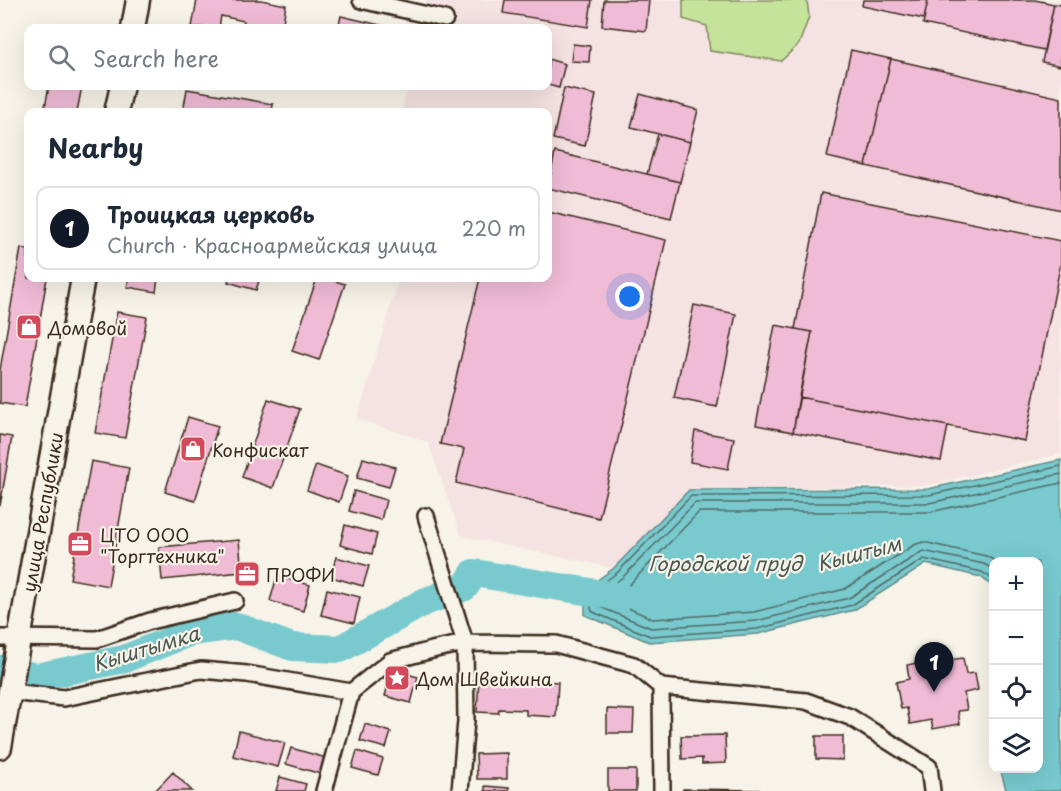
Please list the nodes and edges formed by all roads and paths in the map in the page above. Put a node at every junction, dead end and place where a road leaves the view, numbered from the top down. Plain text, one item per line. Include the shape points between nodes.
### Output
1 (138, 0) edge
2 (361, 0) edge
3 (445, 19) dead end
4 (134, 24) edge
5 (121, 90) edge
6 (117, 108) edge
7 (82, 282) edge
8 (426, 516) dead end
9 (235, 601) dead end
10 (10, 638) edge
11 (465, 643) junction
12 (13, 678) junction
13 (661, 687) junction
14 (351, 692) junction
15 (0, 747) edge
16 (324, 791) edge
17 (460, 791) edge
18 (662, 791) edge
19 (932, 791) edge

1 - 4 main road
2 - 3 street
5 - 6 main road
7 - 10 main road, улица Республики
8 - 11 street
9 - 10 street via 150,621 97,639
10 - 12 main road, улица Республики
11 - 13 street via 556,644 634,665
11 - 14 street via 390,661
11 - 17 street via 466,721
12 - 14 street via 64,698 201,670
12 - 15 main road, улица Республики
13 - 18 street
13 - 19 street via 806,701 850,717 929,767
14 - 16 street

